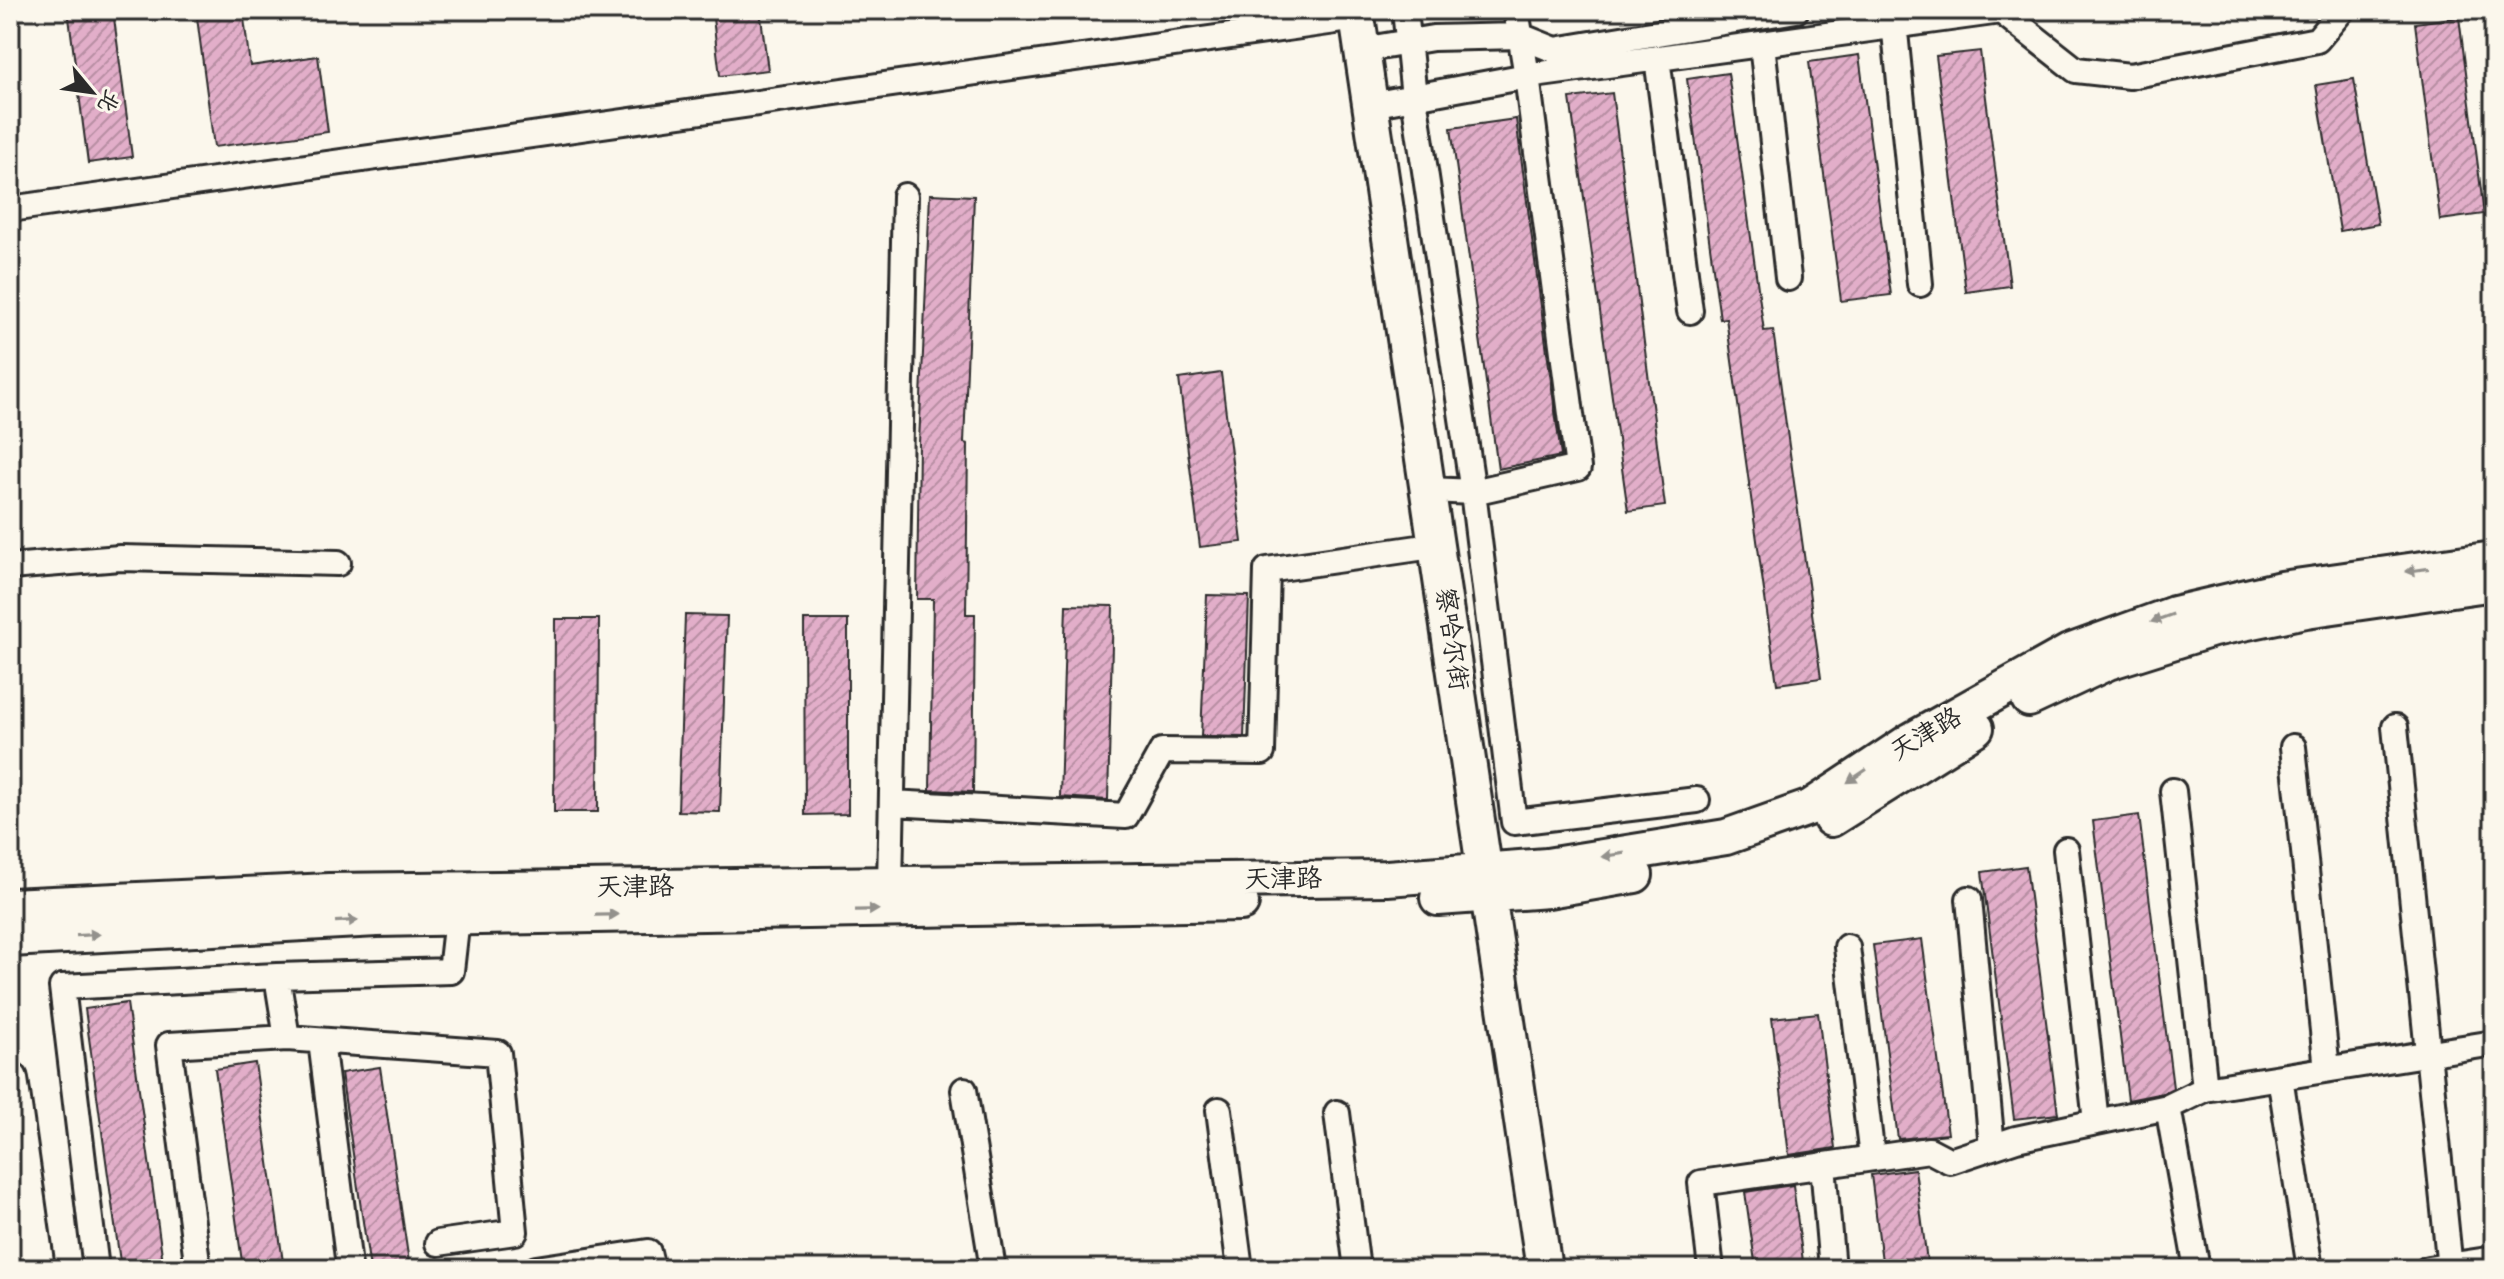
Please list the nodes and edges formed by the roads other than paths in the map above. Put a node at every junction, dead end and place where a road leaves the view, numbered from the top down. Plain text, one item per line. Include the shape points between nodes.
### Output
1 (1405, 10) edge
2 (1516, 10) edge
3 (1796, 10) edge
4 (2342, 10) edge
5 (1893, 18) edge
6 (1359, 26) edge
7 (1520, 36) junction
8 (1409, 42) junction
9 (1762, 44) junction
10 (1657, 58) junction
11 (1527, 76) junction
12 (1414, 97) junction
13 (1371, 105) junction
14 (905, 196) dead end
15 (10, 209) edge
16 (1788, 278) dead end
17 (1920, 284) dead end
18 (1690, 311) dead end
19 (1430, 490) junction
20 (1473, 492) junction
21 (1439, 545) junction
22 (2494, 559) edge
23 (338, 563) dead end
24 (10, 567) edge
25 (2494, 583) edge
26 (2395, 727) dead end
27 (2293, 747) dead end
28 (2173, 791) dead end
29 (1697, 800) dead end
30 (892, 803) junction
31 (2066, 850) dead end
32 (1486, 882) junction
33 (890, 884) junction
34 (1969, 899) dead end
35 (10, 906) edge
36 (457, 918) junction
37 (10, 939) edge
38 (1847, 947) dead end
39 (277, 976) junction
40 (287, 1038) junction
41 (321, 1041) junction
42 (2494, 1043) edge
43 (2426, 1054) junction
44 (2327, 1069) junction
45 (2280, 1077) junction
46 (10, 1079) edge
47 (2205, 1089) junction
48 (964, 1090) dead end
49 (2168, 1107) junction
50 (1219, 1110) dead end
51 (1337, 1113) dead end
52 (2096, 1122) junction
53 (1992, 1147) junction
54 (1872, 1158) junction
55 (1823, 1165) junction
56 (438, 1243) dead end
57 (2494, 1259) edge
58 (349, 1266) dead end
59 (2442, 1268) edge
60 (37, 1269) edge
61 (96, 1269) edge
62 (198, 1269) edge
63 (536, 1269) edge
64 (652, 1269) edge
65 (993, 1269) edge
66 (1240, 1269) edge
67 (1357, 1269) edge
68 (1544, 1269) edge
69 (1711, 1269) edge
70 (1832, 1269) edge
71 (2197, 1269) edge
72 (2310, 1269) edge

1 - 8 street
2 - 7 street
3 - 7 street via 1555,50
4 - 5 street via 2317,40 2130,76 2076,70 2001,11
5 - 9 street
5 - 17 street
6 - 8 street
6 - 13 street, 察哈尔街
6 - 15 street
7 - 8 street
7 - 11 street
8 - 12 street
9 - 10 street
9 - 16 street
10 - 11 street
10 - 18 street
11 - 12 street
11 - 20 street via 1578,468
12 - 13 street
12 - 20 street
13 - 19 street, 察哈尔街
14 - 30 street
19 - 20 street
19 - 21 street, 察哈尔街
20 - 29 street via 1514,822
21 - 30 street via 1267,570 1262,752 1162,751 1126,816
21 - 32 street, 察哈尔街
22 -> 32 street, 天津路 via 2281,589 2174,614 2069,652 1912,740 1811,807 1726,837 1547,866
23 - 24 street via 120,558
25 - 32 street, 天津路 via 2213,629 2108,662 2000,712 1824,824 1716,862 1548,890
26 - 43 street
27 - 44 street
28 - 47 street
30 - 33 street
31 - 52 street
32 - 33 street, 天津路 via 1387,878
36 -> 32 street, 天津路 via 1392,901
32 - 68 street, 察哈尔街
33 - 35 street, 天津路 via 329,891
34 - 53 street
37 -> 36 street, 天津路
36 - 39 street via 451,971
38 - 54 street
39 - 40 street
39 - 61 street via 62,987
40 - 41 street
40 - 62 street via 169,1045
41 - 56 street via 498,1053 515,1232
41 - 58 street
42 - 43 street
43 - 44 street
43 - 59 street
44 - 45 street
45 - 47 street
45 - 72 street
46 - 60 street
47 - 49 street
48 - 65 street
49 - 52 street
49 - 71 street
50 - 66 street
51 - 67 street
52 - 53 street
53 - 54 street via 1950,1161 1929,1150
54 - 55 street
55 - 69 street via 1701,1183
55 - 70 street
57 - 59 street
63 - 64 street via 648,1252

